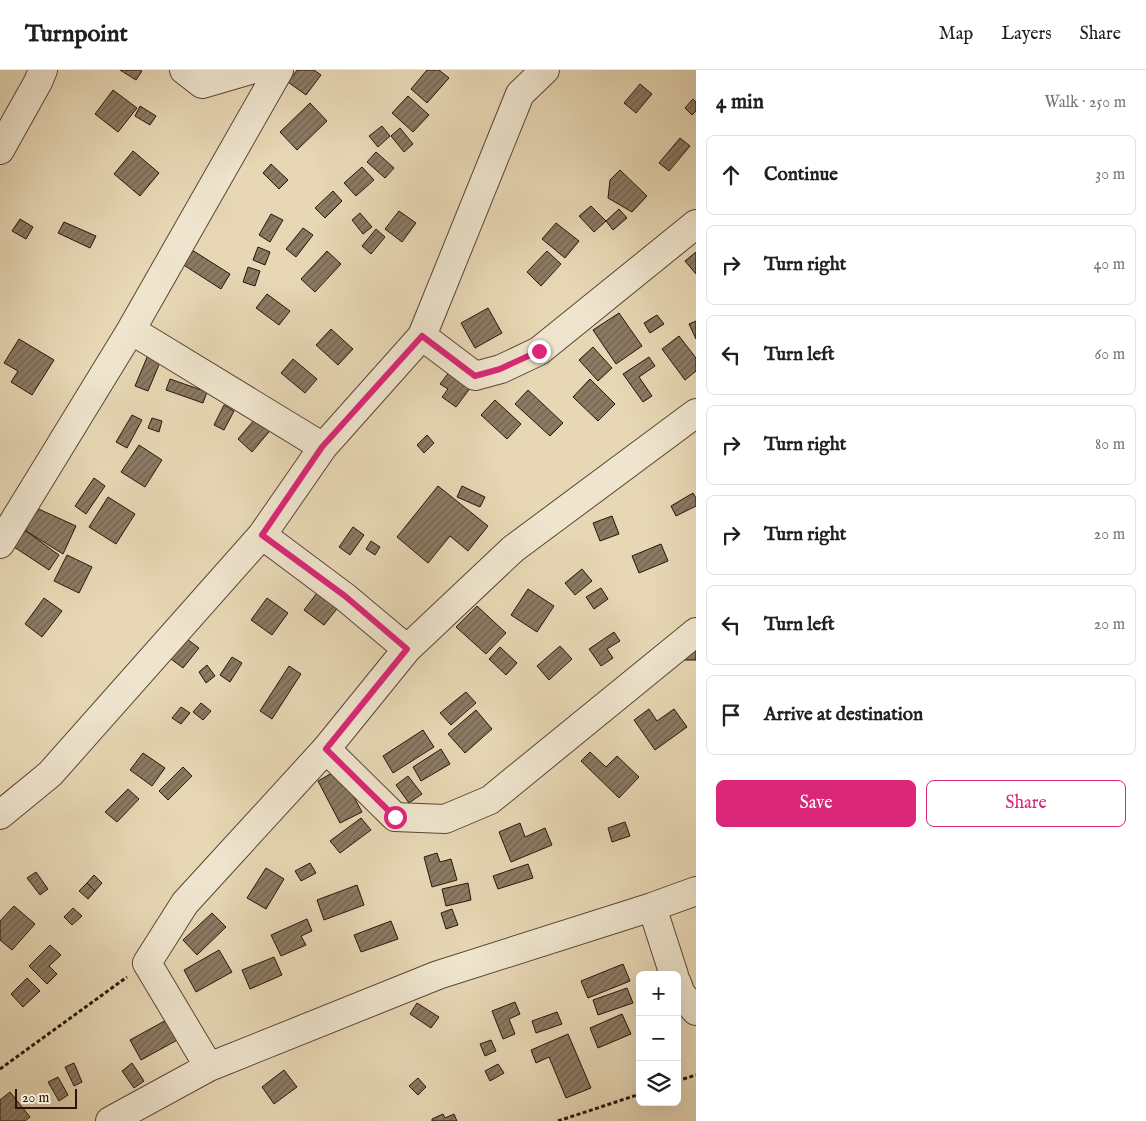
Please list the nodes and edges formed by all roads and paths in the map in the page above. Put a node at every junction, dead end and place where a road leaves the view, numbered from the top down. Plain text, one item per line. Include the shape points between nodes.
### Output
1 (42, 70) edge
2 (184, 70) edge
3 (545, 70) edge
4 (264, 71) edge
5 (0, 150) edge
6 (696, 224) edge
7 (131, 330) junction
8 (422, 336) junction
9 (696, 414) edge
10 (322, 447) junction
11 (262, 535) junction
12 (0, 544) edge
13 (696, 632) edge
14 (407, 649) junction
15 (326, 749) junction
16 (0, 815) edge
17 (696, 891) edge
18 (652, 907) junction
19 (147, 963) junction
20 (673, 971) edge
21 (681, 994) edge
22 (696, 1011) edge
23 (210, 1067) junction
24 (0, 1069) edge
25 (696, 1075) edge
26 (681, 1080) edge
27 (636, 1095) edge
28 (110, 1121) edge
29 (558, 1121) edge

1 - 5 street
2 - 4 street via 202,84
3 - 8 street via 520,94
4 - 7 street
6 - 8 street via 539,351 500,369 475,376
7 - 10 street
7 - 12 street
8 - 10 street
9 - 14 street via 513,549
10 - 11 street
11 - 14 street via 345,596
11 - 16 street via 50,774
13 - 15 street via 490,800 445,819 395,817
14 - 15 street
15 - 19 street via 185,904
17 - 18 street
18 - 20 street
18 - 23 street via 438,975
19 - 23 street
19 - 24 path
21 - 22 street
23 - 28 street
25 - 26 path
27 - 29 path

